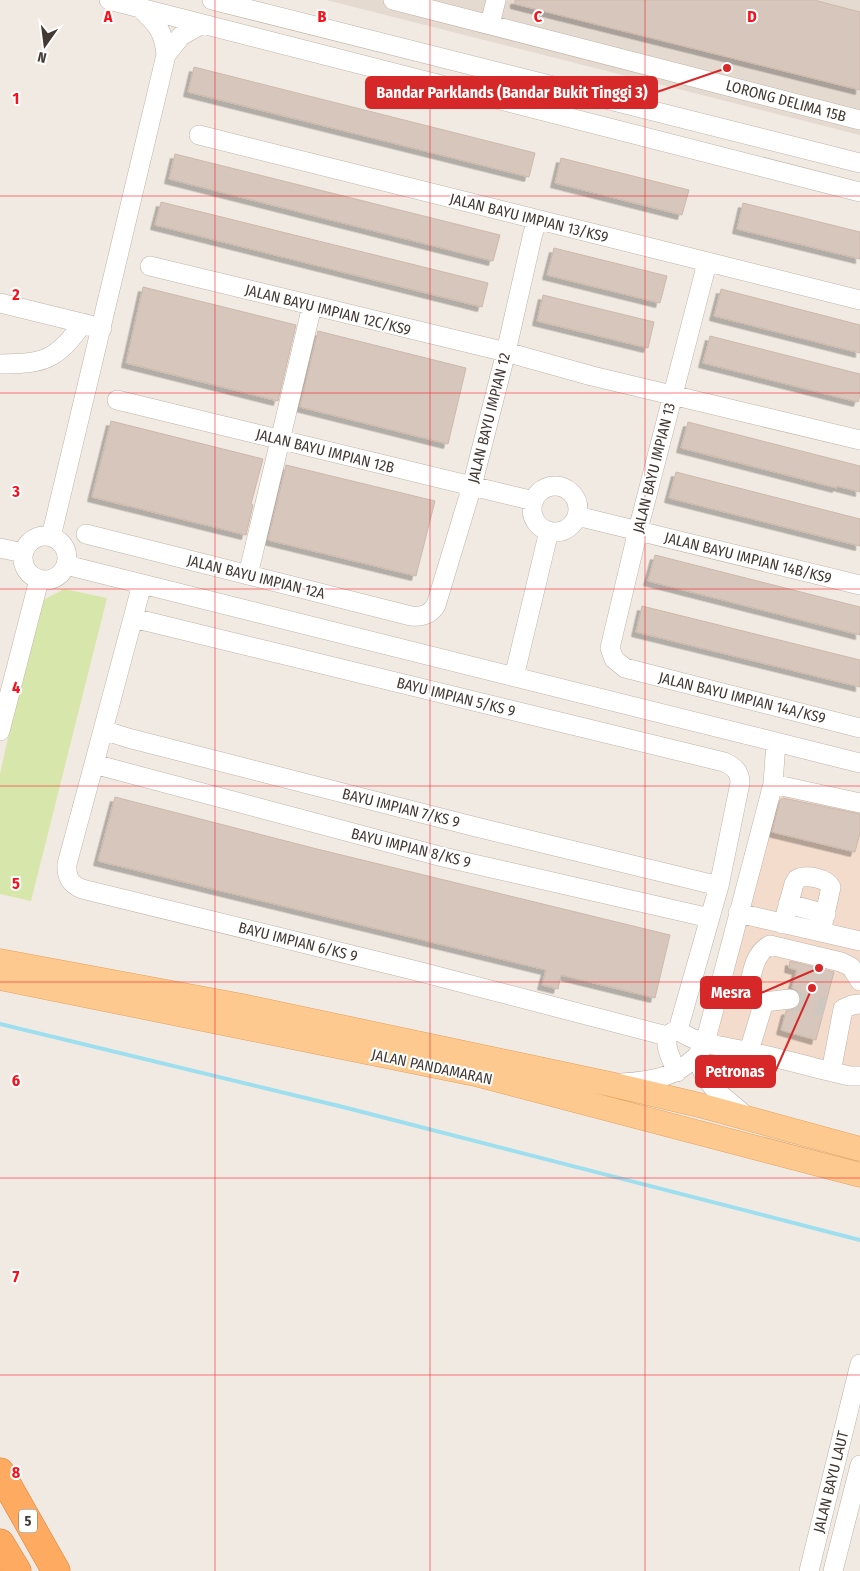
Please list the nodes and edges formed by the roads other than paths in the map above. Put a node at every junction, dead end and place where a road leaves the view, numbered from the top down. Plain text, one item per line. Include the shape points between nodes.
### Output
1 (109, 0) edge
2 (212, 0) edge
3 (393, 0) edge
4 (482, 0) edge
5 (496, 0) edge
6 (140, 8) junction
7 (484, 22) junction
8 (202, 24) junction
9 (166, 55) junction
10 (860, 120) edge
11 (199, 135) dead end
12 (860, 163) edge
13 (860, 192) edge
14 (544, 222) junction
15 (707, 263) junction
16 (150, 266) dead end
17 (860, 300) edge
18 (0, 303) edge
19 (312, 306) junction
20 (83, 323) junction
21 (102, 328) junction
22 (506, 352) junction
23 (0, 364) edge
24 (672, 395) junction
25 (117, 400) dead end
26 (280, 440) junction
27 (860, 440) edge
28 (472, 486) junction
29 (534, 501) junction
30 (577, 516) junction
31 (638, 530) junction
32 (549, 531) junction
33 (86, 534) dead end
34 (51, 537) junction
35 (0, 548) edge
36 (23, 553) junction
37 (66, 565) junction
38 (248, 575) junction
39 (39, 580) junction
40 (142, 584) junction
41 (860, 586) edge
42 (427, 614) joint
43 (133, 618) junction
44 (625, 668) joint
45 (514, 677) junction
46 (860, 728) edge
47 (103, 730) junction
48 (0, 732) edge
49 (776, 742) junction
50 (860, 763) edge
51 (94, 764) junction
52 (773, 784) junction
53 (860, 803) edge
54 (719, 886) junction
55 (788, 904) junction
56 (738, 913) junction
57 (826, 914) junction
58 (710, 918) junction
59 (783, 924) junction
60 (821, 932) junction
61 (860, 941) edge
62 (0, 961) edge
63 (0, 978) edge
64 (860, 981) edge
65 (718, 991) junction
66 (790, 999) tunnel mouth
67 (755, 1000) junction
68 (843, 1007) edge
69 (673, 1033) junction
70 (701, 1049) junction
71 (749, 1051) junction
72 (677, 1072) junction
73 (830, 1072) junction
74 (860, 1076) edge
75 (610, 1084) junction
76 (751, 1120) junction
77 (854, 1145) edge
78 (822, 1165) junction
79 (860, 1175) edge
80 (860, 1190) edge
81 (860, 1364) edge
82 (860, 1465) edge
83 (0, 1472) edge
84 (0, 1543) edge
85 (17, 1571) edge
86 (56, 1571) edge
87 (809, 1571) edge
88 (833, 1571) edge

1 - 6 street
2 - 12 street
3 - 7 street, LORONG DELIMA 15B
4 - 7 street
5 - 7 street
6 - 8 street
6 - 9 street via 160,29
7 - 10 street, LORONG DELIMA 15B
8 - 9 street via 181,36
8 - 13 street
9 - 21 street
11 - 14 street, JALAN BAYU IMPIAN 13/KS9
14 - 15 street, JALAN BAYU IMPIAN 13/KS9
14 - 22 street, JALAN BAYU IMPIAN 12 via 537,224 533,233
15 - 17 street, JALAN BAYU IMPIAN 13/KS9
15 - 24 street, JALAN BAYU IMPIAN 13
16 - 19 street, JALAN BAYU IMPIAN 12C/KS9
18 - 20 street
19 - 22 street, JALAN BAYU IMPIAN 12C/KS9
19 - 26 street
20 - 21 street
20 - 23 street via 70,342 47,358 22,364
21 - 34 street
22 - 24 street, JALAN BAYU IMPIAN 12C/KS9
22 - 28 street, JALAN BAYU IMPIAN 12
24 - 27 street, JALAN BAYU IMPIAN 12C/KS9
24 - 31 street, JALAN BAYU IMPIAN 13
25 - 26 street, JALAN BAYU IMPIAN 12B
26 - 28 street, JALAN BAYU IMPIAN 12B
26 - 38 street
28 - 29 street, JALAN BAYU IMPIAN 12B
28 - 42 street, JALAN BAYU IMPIAN 12 via 436,605
29 - 30 street via 545,489 562,488 576,499
29 - 32 street via 535,520
30 - 31 street, JALAN BAYU IMPIAN 14B/KS9
30 - 32 street via 568,528 559,532
31 - 41 street, JALAN BAYU IMPIAN 14B/KS9
31 - 44 street, JALAN BAYU IMPIAN 13 via 610,648 614,659
32 - 45 street
33 - 38 street, JALAN BAYU IMPIAN 12A
34 - 36 street via 37,537 30,541
34 - 37 street via 58,540 66,551
35 - 36 street
36 - 39 street via 24,567
37 - 39 street via 59,576
37 - 40 street
38 - 42 street, JALAN BAYU IMPIAN 12A via 410,616
39 - 48 street
40 - 43 street
40 - 45 street
43 - 47 street
43 - 54 street, BAYU IMPIAN 5/KS 9 via 724,762 739,772 740,784
44 - 46 street, JALAN BAYU IMPIAN 14A/KS9
45 - 49 street
47 - 51 street, BAYU IMPIAN 6/KS 9
47 - 54 street, BAYU IMPIAN 7/KS 9 via 456,822
49 - 50 street
49 - 52 street
51 - 58 street, BAYU IMPIAN 8/KS 9 via 443,857
51 - 69 street, BAYU IMPIAN 6/KS 9 via 67,864 68,879 82,890
52 - 53 street
52 - 56 street
54 - 58 street
55 - 57 street
55 - 57 street via 797,879 806,876 825,881 831,891
55 - 59 street
56 - 59 street
56 - 65 street
57 - 60 street
58 - 69 street
59 - 60 street
60 - 61 street
62 - 75 main road, JALAN PANDAMARAN via 242,1006
63 - 78 main road, JALAN PANDAMARAN via 475,1074
64 - 67 street via 850,967 841,962 770,945 762,948 758,955
65 - 67 street
65 - 70 street
66 - 67 street
67 - 71 street
68 - 73 street
69 - 70 street, BAYU IMPIAN 6/KS 9 via 693,1040
69 - 72 street via 668,1050
70 - 71 street, BAYU IMPIAN 6/KS 9
70 - 72 street
70 - 76 street via 704,1075 715,1090
71 - 73 street, BAYU IMPIAN 6/KS 9
72 - 75 street via 652,1080
73 - 74 street, BAYU IMPIAN 6/KS 9
75 - 76 main road, JALAN PANDAMARAN
76 - 77 main road, JALAN PANDAMARAN
78 - 79 main road, JALAN PANDAMARAN
78 - 80 main road
81 - 87 street, JALAN BAYU LAUT
82 - 88 street, JALAN BAYU LAUT
83 - 86 highway, 5
84 - 85 highway, 5

